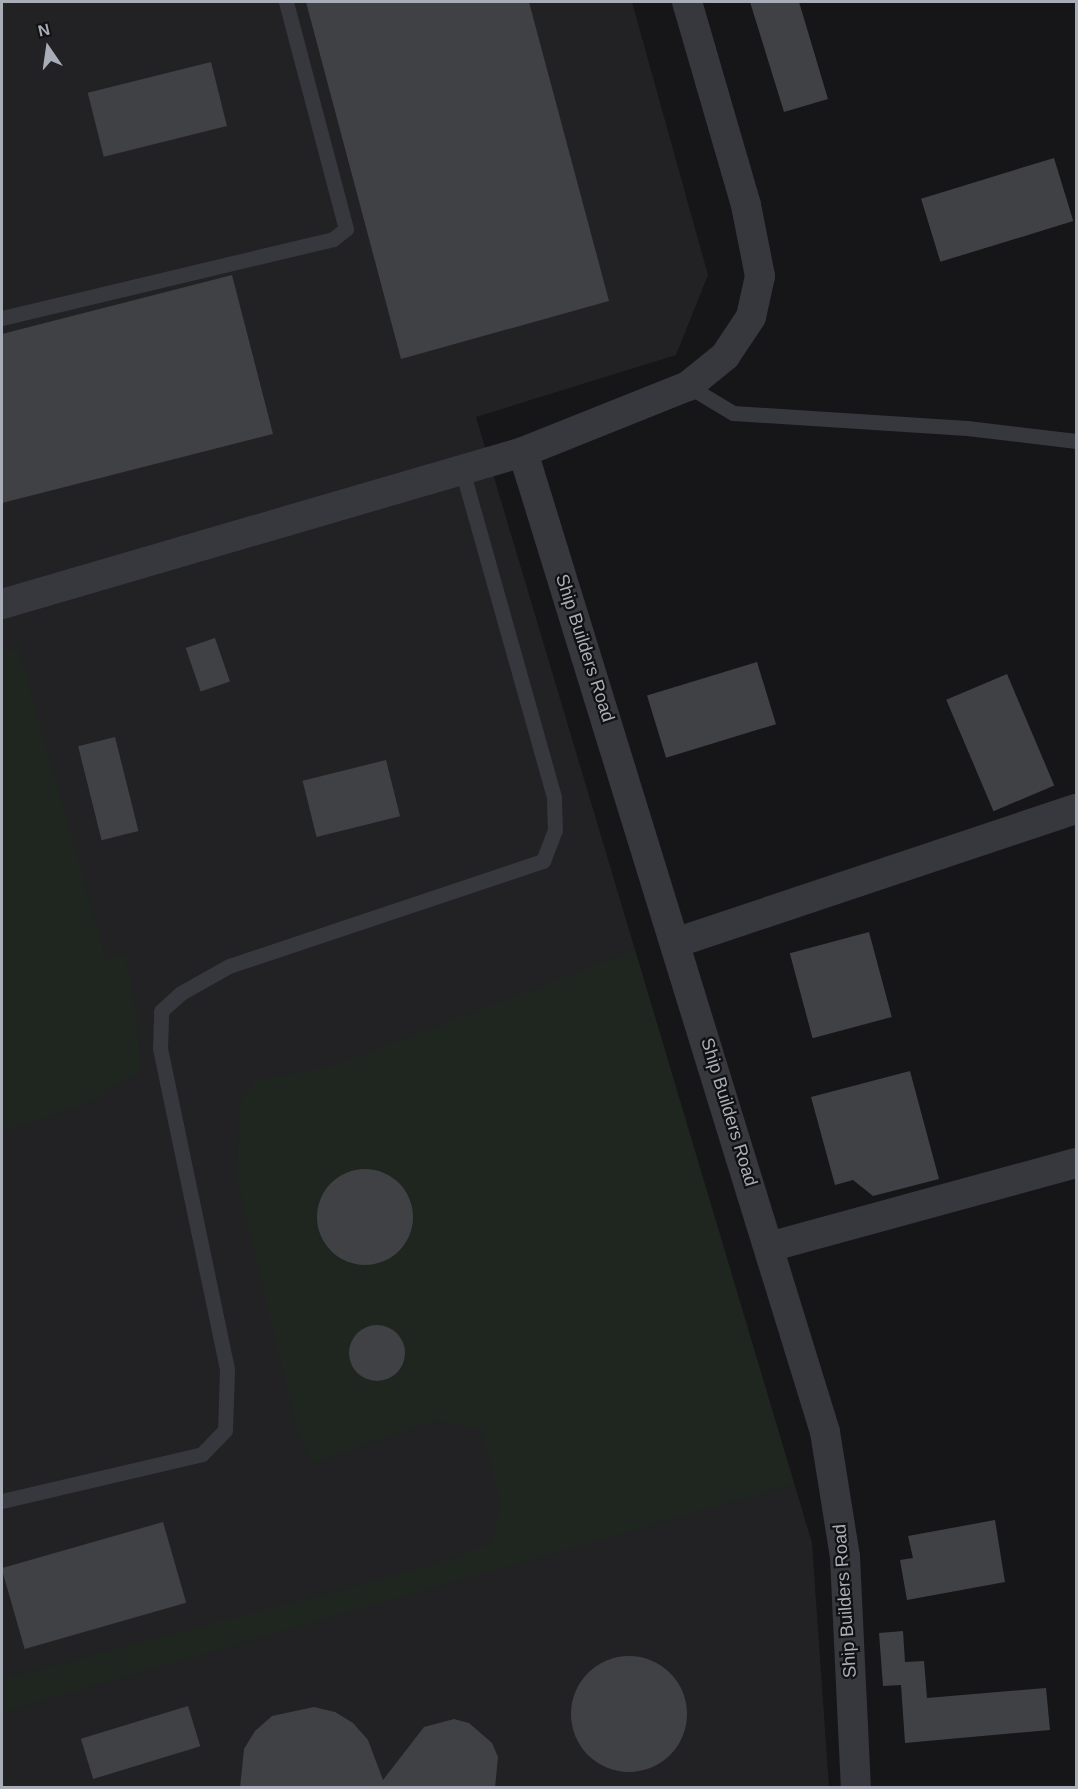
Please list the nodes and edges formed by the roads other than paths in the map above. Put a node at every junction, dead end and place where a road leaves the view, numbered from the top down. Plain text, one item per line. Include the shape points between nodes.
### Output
1 (286, 2) edge
2 (687, 2) edge
3 (2, 318) edge
4 (688, 386) junction
5 (1077, 441) edge
6 (523, 452) junction
7 (462, 470) junction
8 (2, 604) edge
9 (1077, 809) edge
10 (678, 942) junction
11 (1077, 1163) edge
12 (769, 1247) junction
13 (2, 1500) edge
14 (856, 1788) edge

1 - 3 lane via 346,229 333,239
2 - 4 street via 746,205 760,276 751,317 725,356
4 - 5 lane via 733,413 979,429
4 - 6 street
6 - 7 street
6 - 10 street, Ship Builders Road
7 - 8 street
7 - 13 lane via 554,797 555,830 543,861 229,966 181,993 161,1011 160,1048 227,1369 225,1430 202,1454
9 - 10 street
10 - 12 street, Ship Builders Road
11 - 12 street
12 - 14 street, Ship Builders Road via 825,1432 844,1557

